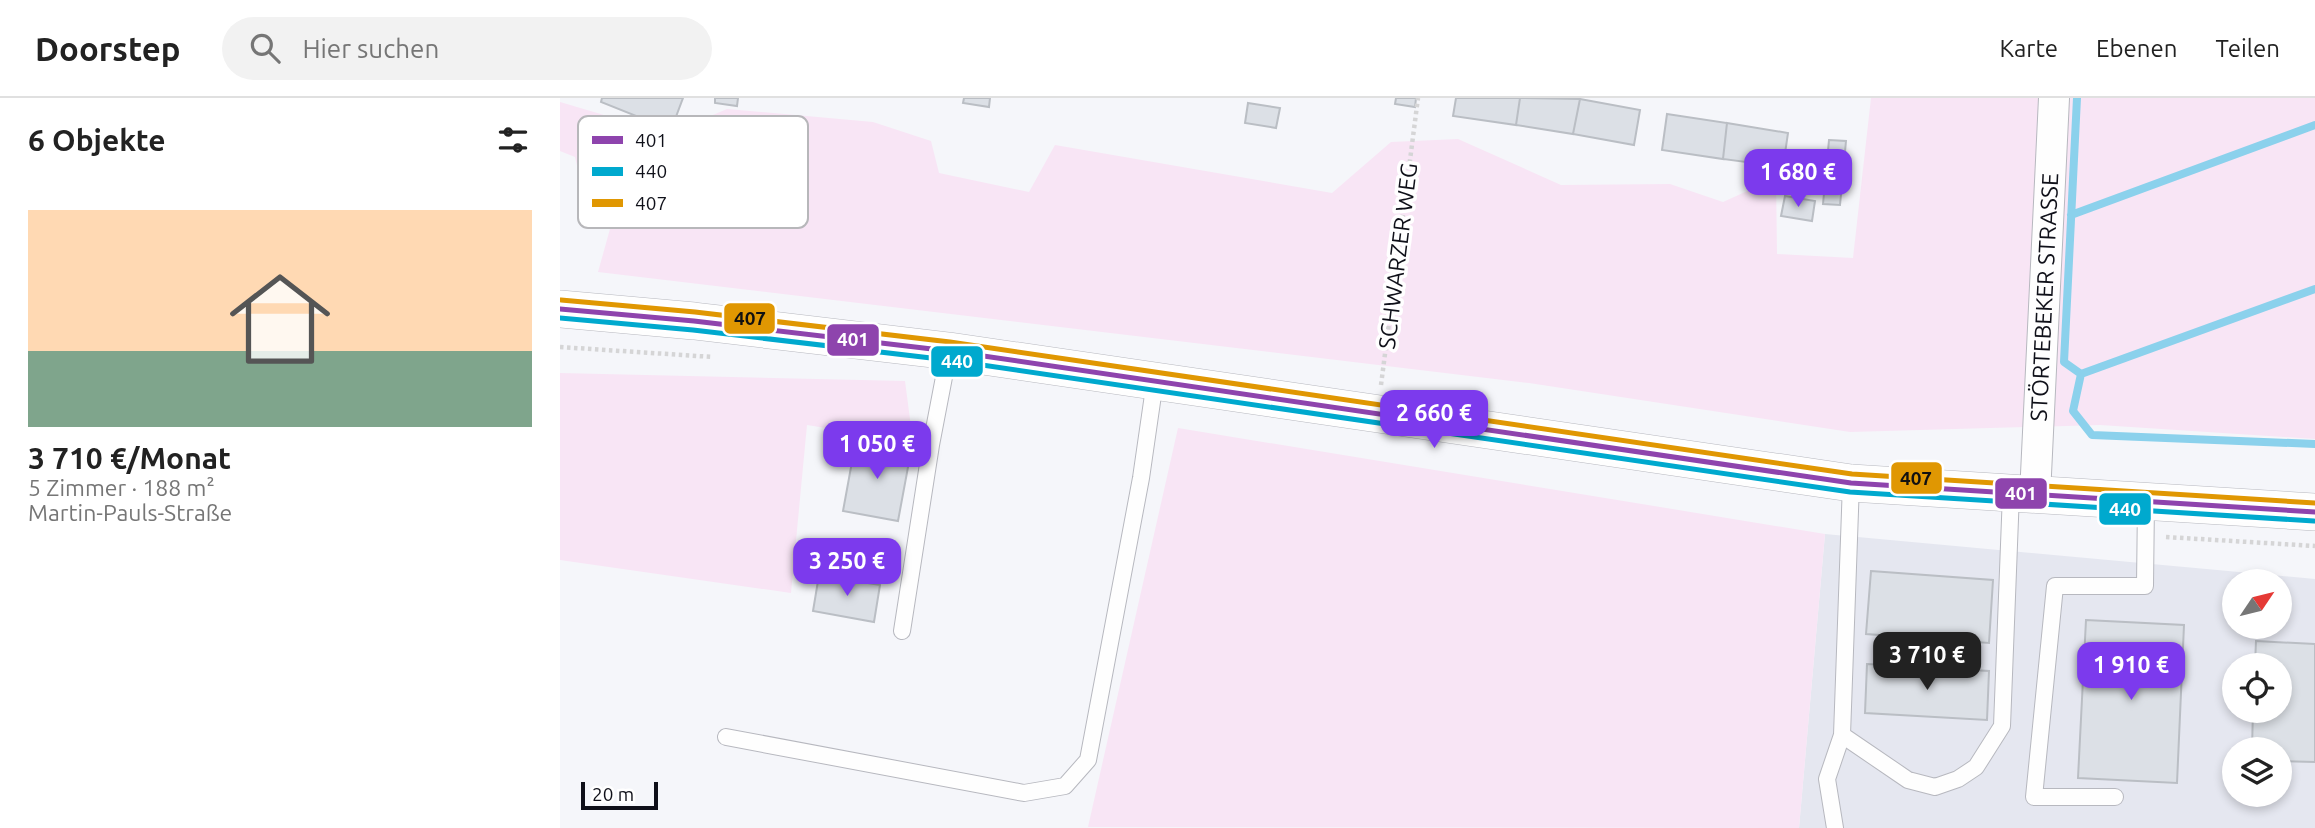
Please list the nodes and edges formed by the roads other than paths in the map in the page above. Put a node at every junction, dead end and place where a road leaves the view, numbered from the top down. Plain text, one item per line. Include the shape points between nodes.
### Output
1 (2054, 98) edge
2 (560, 309) edge
3 (949, 351) junction
4 (1155, 381) junction
5 (1851, 483) junction
6 (2023, 494) junction
7 (2146, 502) junction
8 (2315, 513) edge
9 (902, 631) dead end
10 (1842, 735) junction
11 (726, 737) dead end
12 (2115, 797) dead end
13 (1835, 828) edge

1 - 6 street, STÖRTEBEKER STRASSE
2 - 3 street
3 - 4 street
3 - 9 lane
4 - 5 street
4 - 11 lane via 1088,760 1065,786 1024,793
5 - 6 street
5 - 10 lane
6 - 7 street
6 - 10 lane via 2001,726 1976,767 1935,787 1908,780
7 - 8 street
7 - 12 lane via 2145,586 2055,586 2034,797
10 - 13 lane via 1827,779

